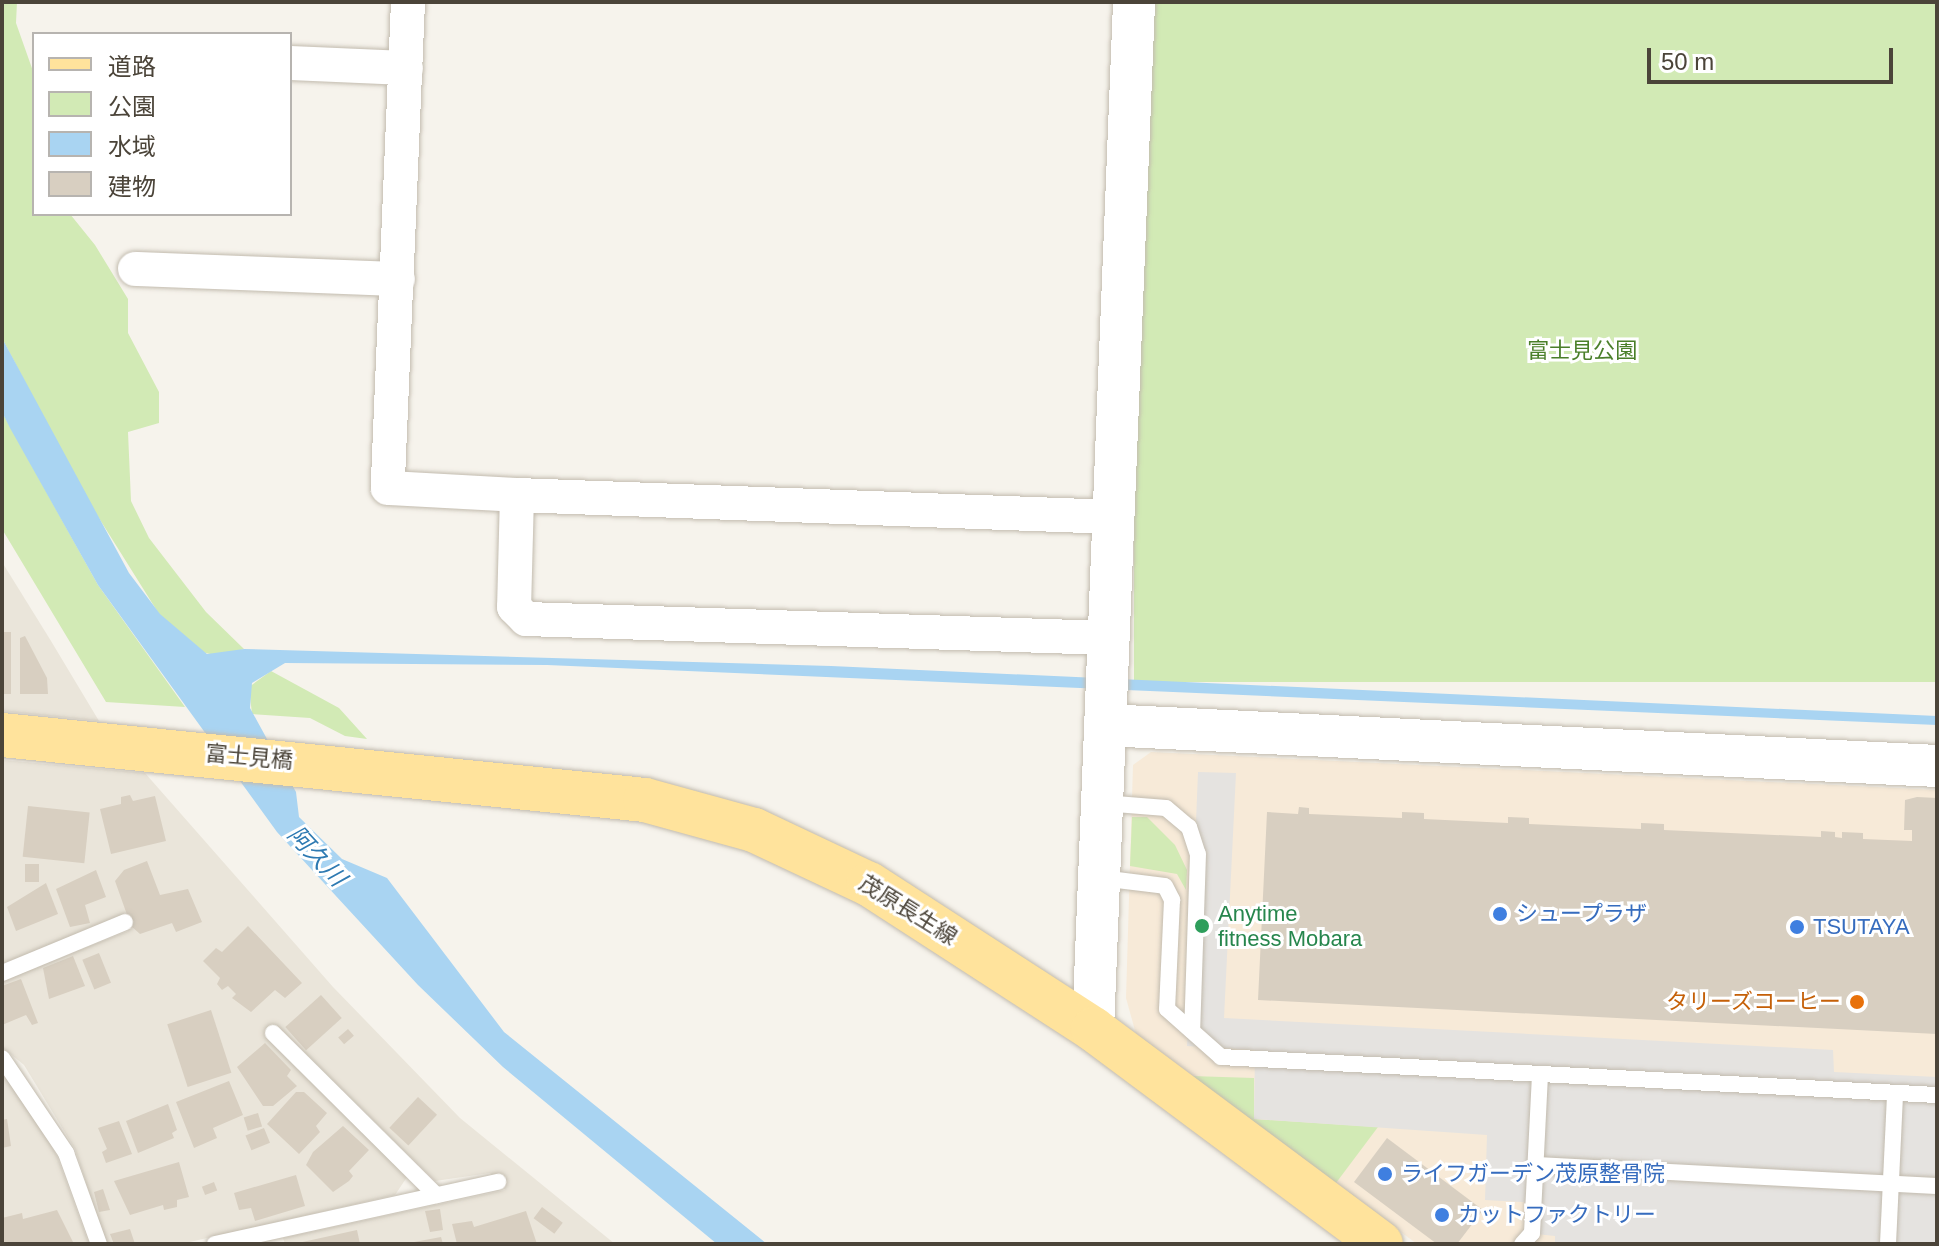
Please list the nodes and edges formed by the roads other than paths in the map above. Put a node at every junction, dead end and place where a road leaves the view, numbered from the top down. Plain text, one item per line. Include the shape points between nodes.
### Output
1 (408, 2) edge
2 (1134, 2) edge
3 (292, 63) edge
4 (406, 68) junction
5 (135, 269) dead end
6 (398, 279) junction
7 (517, 495) junction
8 (1114, 517) junction
9 (1109, 638) junction
10 (1105, 725) junction
11 (2, 735) edge
12 (1937, 766) edge
13 (354, 767) joint
14 (1102, 803) junction
15 (1099, 878) junction
16 (125, 922) dead end
17 (2, 973) edge
18 (1093, 1029) junction
19 (1192, 1031) junction
20 (273, 1033) dead end
21 (3, 1059) edge
22 (1540, 1074) junction
23 (1895, 1093) junction
24 (1937, 1095) edge
25 (1535, 1165) junction
26 (498, 1182) dead end
27 (1891, 1183) junction
28 (1937, 1186) edge
29 (436, 1195) junction
30 (276, 1237) edge
31 (99, 1244) edge
32 (215, 1244) edge
33 (1381, 1244) edge
34 (1522, 1244) edge
35 (1888, 1244) edge

1 - 4 street
2 - 8 street
3 - 4 street
4 - 6 street
5 - 6 street
6 - 7 street via 388,488
7 - 8 street
7 - 9 street via 514,607 526,619
8 - 9 street
9 - 10 street
10 - 12 street
10 - 14 street
11 - 13 main road, 富士見橋
13 - 18 main road, 茂原長生線 via 645,800 754,830 869,884
14 - 15 street
14 - 19 lane via 1166,808 1189,827 1198,854
15 - 18 street
15 - 19 lane via 1165,886 1172,900 1167,1009
16 - 17 lane
18 - 33 main road, 茂原長生線
19 - 22 lane via 1221,1057
20 - 29 lane
21 - 31 lane via 66,1153
22 - 23 lane
22 - 25 lane
23 - 24 lane
23 - 27 lane
25 - 27 lane
25 - 34 lane via 1532,1233
26 - 29 lane
27 - 28 lane
27 - 35 lane
29 - 30 lane
30 - 32 lane

